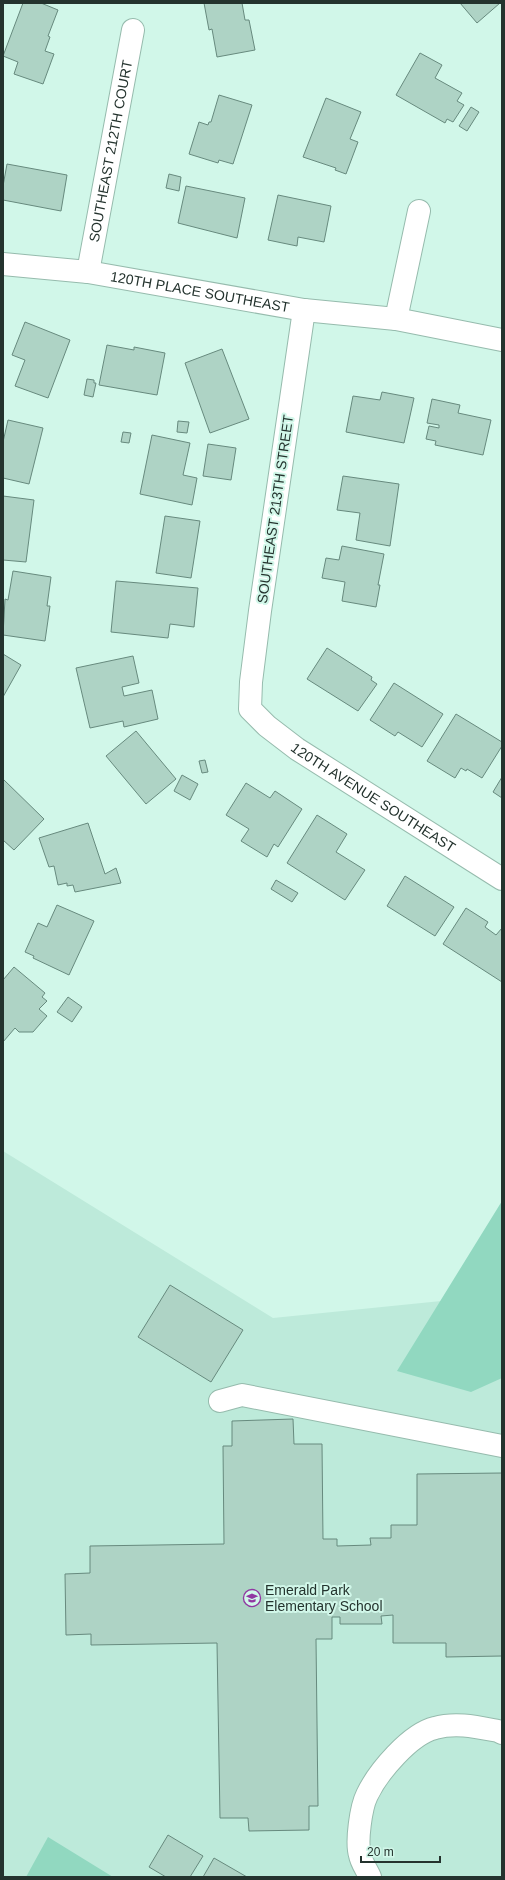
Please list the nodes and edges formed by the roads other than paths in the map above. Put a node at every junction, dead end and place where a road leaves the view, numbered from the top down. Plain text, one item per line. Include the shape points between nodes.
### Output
1 (133, 30) dead end
2 (418, 211) dead end
3 (3, 264) edge
4 (88, 272) junction
5 (304, 310) junction
6 (396, 318) junction
7 (502, 340) edge
8 (250, 709) joint
9 (502, 879) edge
10 (220, 1401) dead end
11 (502, 1446) edge
12 (502, 1733) edge
13 (370, 1877) edge

1 - 4 street, SOUTHEAST 212TH COURT
2 - 6 street
3 - 4 street, 120TH PLACE SOUTHEAST
4 - 5 street, 120TH PLACE SOUTHEAST
5 - 6 street, 120TH PLACE SOUTHEAST
5 - 8 street, SOUTHEAST 213TH STREET via 260,611
6 - 7 street, 120TH PLACE SOUTHEAST
8 - 9 street, 120TH AVENUE SOUTHEAST via 297,749
10 - 11 street via 242,1395
12 - 13 street via 461,1725 434,1728 409,1742 387,1765 366,1796 358,1830 360,1855

